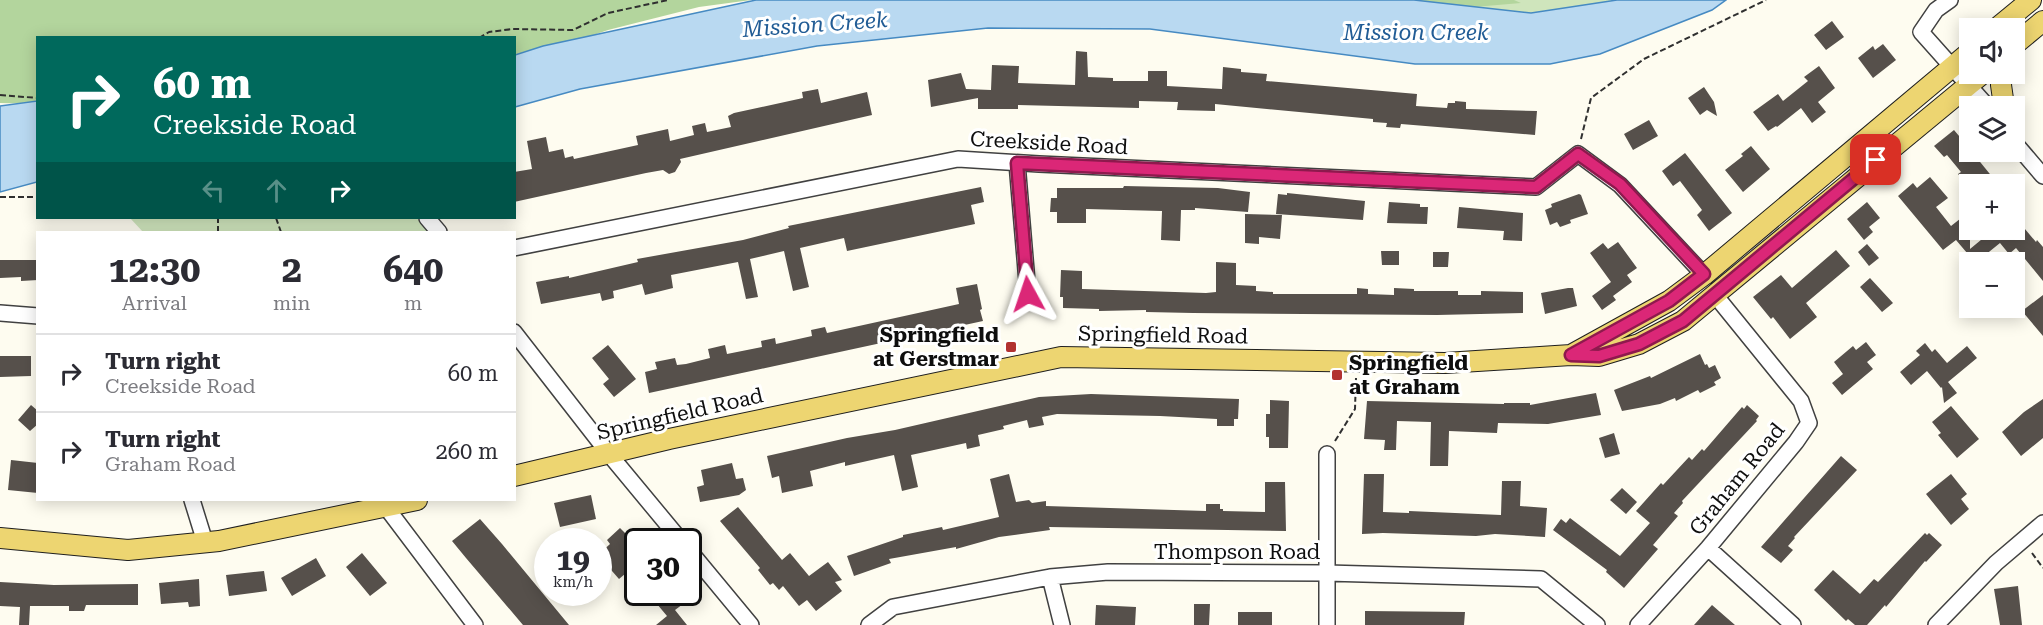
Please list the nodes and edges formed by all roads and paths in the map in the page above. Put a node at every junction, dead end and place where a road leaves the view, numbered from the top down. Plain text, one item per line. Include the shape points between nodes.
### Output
1 (668, 0) edge
2 (1766, 0) edge
3 (1950, 0) edge
4 (2031, 0) edge
5 (2009, 18) edge
6 (2043, 21) edge
7 (482, 36) edge
8 (2025, 36) edge
9 (1959, 61) edge
10 (1952, 66) junction
11 (1959, 70) edge
12 (1969, 84) edge
13 (0, 95) edge
14 (36, 98) edge
15 (1578, 154) junction
16 (2025, 155) edge
17 (1017, 163) junction
18 (2043, 176) edge
19 (36, 197) edge
20 (0, 198) edge
21 (428, 219) edge
22 (438, 231) edge
23 (516, 248) edge
24 (1704, 274) junction
25 (1028, 294) dead end
26 (1714, 295) junction
27 (0, 314) edge
28 (36, 316) edge
29 (516, 335) edge
30 (1571, 355) junction
31 (1356, 361) junction
32 (609, 454) junction
33 (1327, 454) joint
34 (516, 476) edge
35 (192, 501) edge
36 (413, 501) edge
37 (386, 507) junction
38 (2043, 523) edge
39 (670, 528) edge
40 (0, 537) edge
41 (2023, 540) junction
42 (205, 542) junction
43 (1708, 548) junction
44 (702, 566) edge
45 (2043, 568) edge
46 (1327, 573) junction
47 (1050, 577) junction
48 (475, 625) edge
49 (751, 625) edge
50 (869, 625) edge
51 (1062, 625) edge
52 (1327, 625) edge
53 (1597, 625) edge
54 (1638, 625) edge
55 (1793, 625) edge
56 (1936, 625) edge

1 - 7 path via 608,13 573,30 513,29
2 - 15 path via 1644,59 1591,98
3 - 10 street via 1936,10 1921,32
4 - 5 main road
6 - 8 main road
9 - 10 main road, Springfield Road
10 - 11 street
10 - 24 main road, Springfield Road
12 - 26 main road, Springfield Road
13 - 14 path
15 - 17 street, Creekside Road via 1536,187
15 - 24 street via 1620,184
16 - 18 street
17 - 23 street, Creekside Road via 958,159
17 - 25 street
19 - 20 path
21 - 22 street
24 - 30 main road, Springfield Road via 1669,301
26 - 30 main road, Springfield Road via 1683,321 1639,344 1599,356
26 - 43 street, Graham Road via 1801,401 1809,423
27 - 28 street
29 - 32 street
30 - 31 main road, Springfield Road via 1445,363
31 - 32 main road, Springfield Road via 1061,357
31 - 33 path via 1354,409
32 - 34 main road, Springfield Road
32 - 39 street
33 - 46 street
35 - 42 street
36 - 37 main road
37 - 42 main road
37 - 48 street
38 - 41 street
40 - 42 main road via 128,550
41 - 45 path
41 - 56 street
43 - 54 street, Graham Road
43 - 55 street
44 - 49 street
46 - 47 street, Thompson Road via 1108,572
46 - 52 street
46 - 53 street, Thompson Road via 1541,579
47 - 50 street, Thompson Road via 893,607
47 - 51 street

